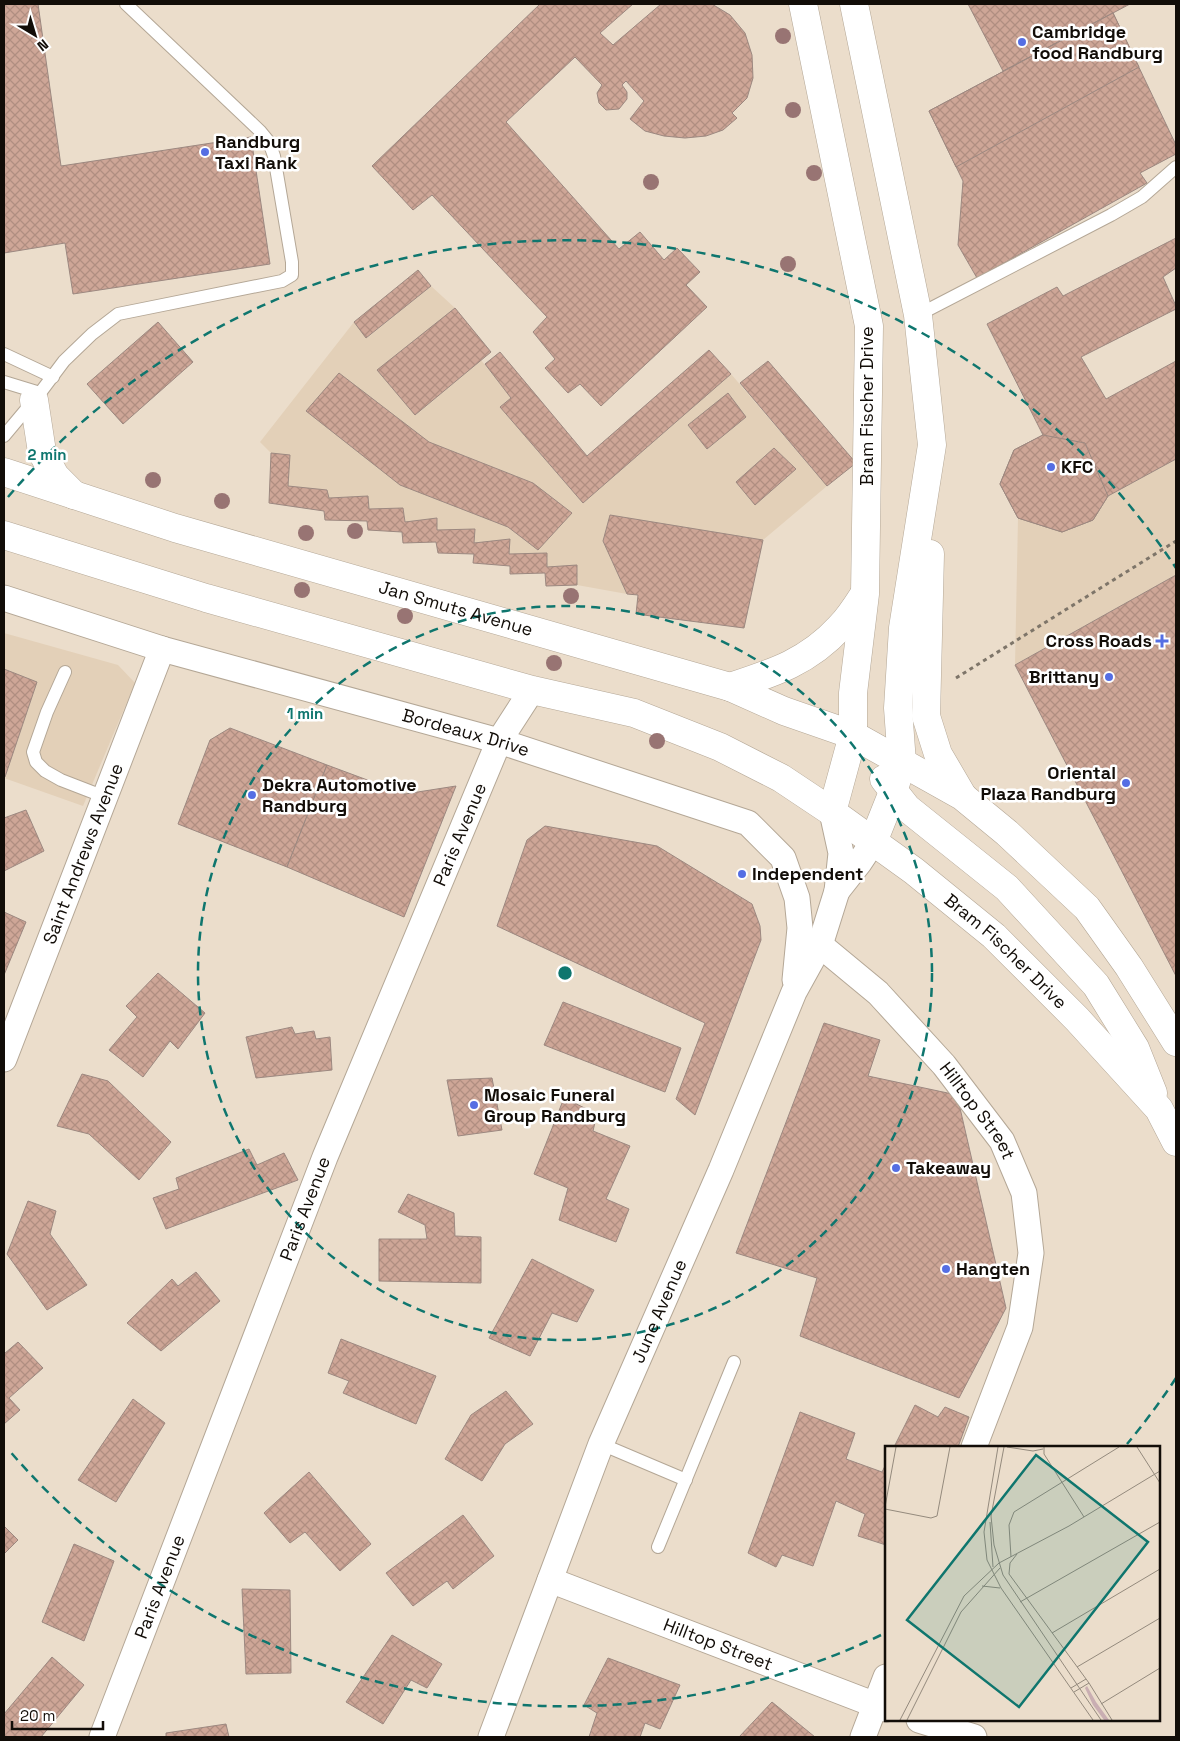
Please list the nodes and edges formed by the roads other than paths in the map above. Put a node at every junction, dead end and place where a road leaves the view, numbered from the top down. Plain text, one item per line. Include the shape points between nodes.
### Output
1 (126, 4) edge
2 (803, 4) edge
3 (854, 4) edge
4 (1176, 167) edge
5 (918, 315) junction
6 (4, 354) edge
7 (53, 377) junction
8 (4, 382) edge
9 (37, 397) junction
10 (4, 436) edge
11 (932, 445) junction
12 (4, 472) edge
13 (74, 496) junction
14 (4, 535) edge
15 (865, 594) junction
16 (4, 598) edge
17 (162, 650) junction
18 (64, 672) dead end
19 (730, 687) junction
20 (532, 690) junction
21 (853, 735) junction
22 (499, 741) junction
23 (902, 763) junction
24 (893, 792) junction
25 (962, 796) junction
26 (105, 797) junction
27 (832, 812) junction
28 (873, 842) junction
29 (837, 891) junction
30 (820, 945) junction
31 (794, 992) junction
32 (1176, 1042) edge
33 (4, 1059) edge
34 (1159, 1109) junction
35 (1176, 1142) edge
36 (734, 1362) dead end
37 (601, 1444) junction
38 (974, 1446) edge
39 (686, 1480) junction
40 (658, 1547) dead end
41 (550, 1580) junction
42 (885, 1683) edge
43 (881, 1707) edge
44 (922, 1721) edge
45 (102, 1737) edge
46 (490, 1737) edge
47 (863, 1737) edge
48 (974, 1737) edge

1 - 7 lane via 269,142 274,156 292,275 282,280 118,314 71,354
2 - 15 main road, Bram Fischer Drive via 868,326
3 - 5 main road
4 - 5 lane via 1142,197 1111,215
5 - 11 main road
6 - 7 lane
7 - 9 lane
8 - 9 lane
9 - 10 lane
9 - 13 main road via 42,452 55,476
11 - 23 main road via 903,628 898,708
11 - 25 main road via 926,716 938,754
12 - 13 main road, Jan Smuts Avenue
13 - 19 main road, Jan Smuts Avenue
14 - 20 main road via 206,598
15 - 19 main road via 841,627 803,658 777,672
15 - 21 main road, Bram Fischer Drive via 853,693
16 - 17 street, Bordeaux Drive
17 - 22 street, Bordeaux Drive
17 - 26 street, Saint Andrews Avenue
18 - 26 lane via 33,752 36,762 61,780
19 - 21 main road, Jan Smuts Avenue via 784,711
20 - 22 street, Paris Avenue
20 - 27 main road via 634,713 720,747 781,778
21 - 23 main road, Jan Smuts Avenue
21 - 24 main road
21 - 27 main road, Bram Fischer Drive
22 - 31 street, Bordeaux Drive via 748,823 783,858 797,898 800,928
22 - 45 street, Paris Avenue via 325,1157
23 - 24 main road
23 - 25 main road
24 - 28 main road
24 - 34 main road via 906,808 1007,888 1096,986 1135,1048
25 - 32 main road via 1087,908
26 - 33 street, Saint Andrews Avenue
27 - 28 main road
27 - 29 street, June Avenue via 840,853
28 - 29 street, June Avenue
28 - 34 main road, Bram Fischer Drive via 994,936 1077,1019
29 - 30 street, June Avenue
30 - 31 street, June Avenue
30 - 38 street, Hilltop Street via 878,992 944,1065 1002,1141 1024,1193 1031,1252 1020,1327
31 - 37 street, June Avenue via 721,1170
34 - 35 main road, Bram Fischer Drive
36 - 39 lane
37 - 39 lane
37 - 41 street, June Avenue
39 - 40 lane
41 - 43 street, Hilltop Street
41 - 46 street, June Avenue
42 - 43 street
43 - 47 street
44 - 48 street

